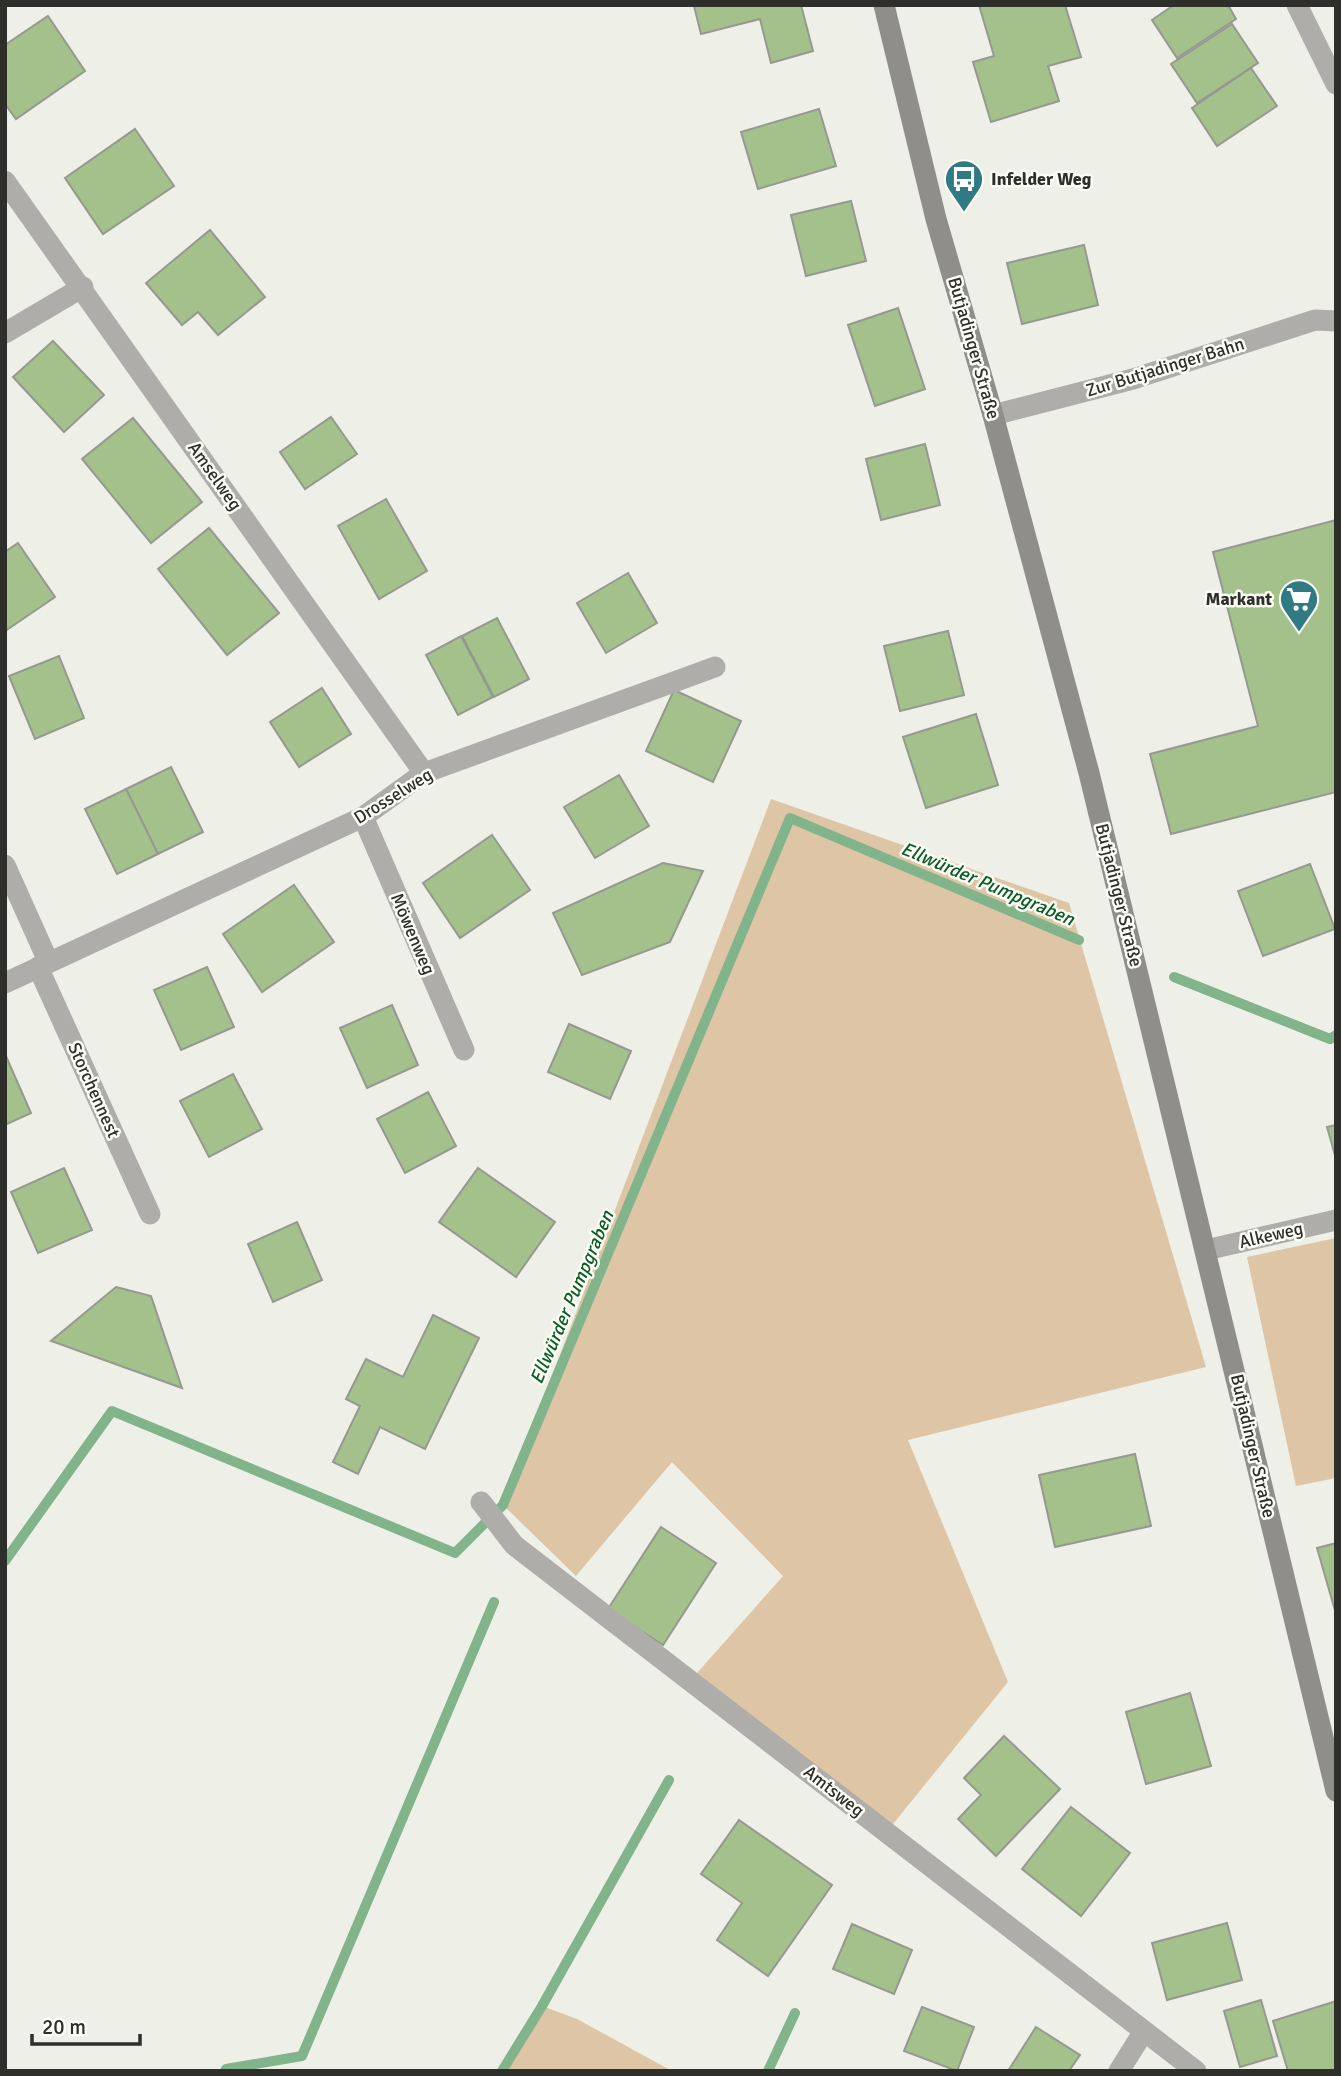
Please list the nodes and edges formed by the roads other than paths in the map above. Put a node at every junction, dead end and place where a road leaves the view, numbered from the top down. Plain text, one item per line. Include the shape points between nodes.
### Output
1 (884, 5) edge
2 (1297, 5) edge
3 (1336, 84) edge
4 (5, 181) edge
5 (83, 288) junction
6 (1336, 321) edge
7 (5, 333) edge
8 (993, 415) junction
9 (715, 667) dead end
10 (424, 773) junction
11 (363, 817) junction
12 (5, 865) edge
13 (43, 964) junction
14 (5, 983) edge
15 (464, 1051) dead end
16 (150, 1214) dead end
17 (1336, 1220) edge
18 (1206, 1250) junction
19 (481, 1502) dead end
20 (1336, 1791) edge
21 (1144, 2031) junction
22 (1119, 2071) edge
23 (1196, 2071) edge

1 - 8 main road, Butjadinger Straße via 936,219
2 - 3 street
4 - 5 street, Amselweg
5 - 7 street
5 - 10 street, Amselweg
6 - 8 street, Zur Butjadinger Bahn via 1315,320 1133,379
8 - 18 main road, Butjadinger Straße via 1089,772
9 - 10 street, Drosselweg
10 - 11 street, Drosselweg
11 - 13 street, Drosselweg
11 - 15 street, Möwenweg
12 - 13 street, Storchennest
13 - 14 street, Drosselweg
13 - 16 street, Storchennest
17 - 18 street, Alkeweg
18 - 20 main road, Butjadinger Straße
19 - 21 street, Amtsweg via 514,1545
21 - 22 street
21 - 23 street, Amtsweg

